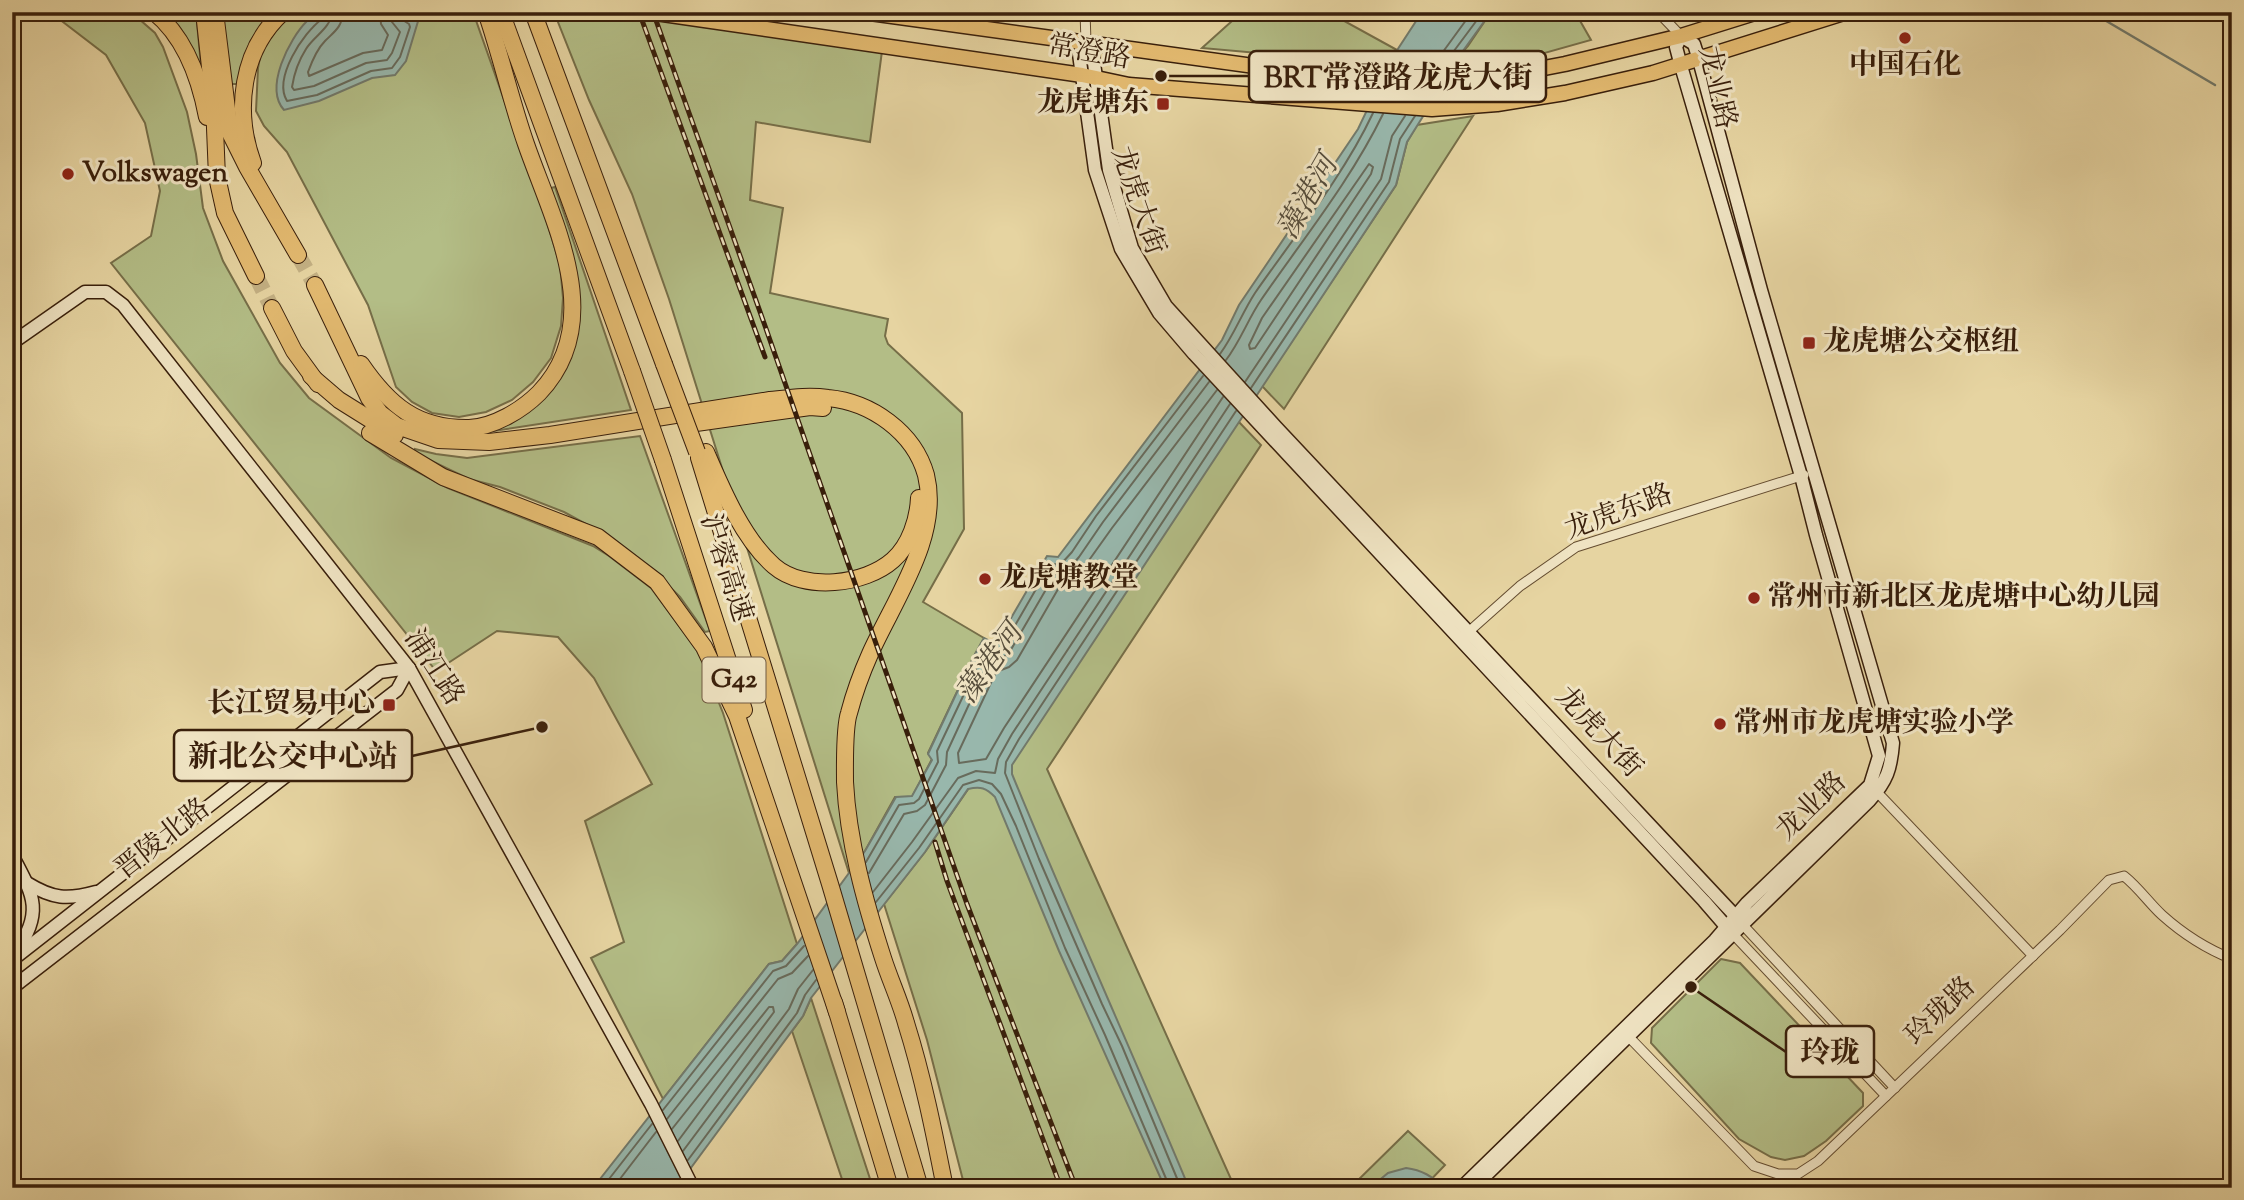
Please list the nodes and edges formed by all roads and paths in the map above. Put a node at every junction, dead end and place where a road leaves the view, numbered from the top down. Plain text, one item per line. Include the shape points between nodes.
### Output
1 (155, 12) edge
2 (204, 12) edge
3 (215, 12) edge
4 (283, 12) edge
5 (533, 12) edge
6 (649, 12) edge
7 (863, 12) edge
8 (1085, 12) edge
9 (1658, 12) edge
10 (1758, 12) edge
11 (1847, 12) edge
12 (705, 16) edge
13 (496, 19) edge
14 (1682, 36) junction
15 (1086, 42) junction
16 (1699, 60) junction
17 (1681, 66) junction
18 (1088, 76) junction
19 (217, 177) junction
20 (267, 201) junction
21 (298, 255) tunnel mouth
22 (256, 276) tunnel mouth
23 (315, 285) tunnel mouth
24 (272, 308) tunnel mouth
25 (331, 318) junction
26 (12, 343) edge
27 (311, 376) junction
28 (701, 452) junction
29 (1815, 473) junction
30 (1801, 476) junction
31 (1465, 635) junction
32 (409, 668) junction
33 (1873, 789) junction
34 (12, 855) edge
35 (27, 883) junction
36 (102, 890) junction
37 (801, 902) junction
38 (1734, 925) junction
39 (2033, 956) junction
40 (2232, 958) edge
41 (12, 959) edge
42 (12, 988) edge
43 (1624, 1033) junction
44 (1895, 1088) junction
45 (1886, 1096) junction
46 (1503, 1153) junction
47 (691, 1183) edge
48 (890, 1188) edge
49 (920, 1188) edge
50 (944, 1188) edge
51 (1450, 1188) edge
52 (1461, 1188) edge
53 (1473, 1188) edge
54 (1480, 1188) edge

1 - 19 highway via 185,49 195,75
2 - 19 highway
3 - 20 highway via 230,133
4 - 20 highway via 252,54 243,86 250,156
5 - 28 highway, 沪蓉高速 / G42, bridge
6 - 12 main road, 常澄路
7 - 15 main road, 常澄路
8 - 15 street
9 - 14 street
10 - 14 main road, 常澄路
11 - 16 main road, 常澄路
12 - 18 main road, 常澄路
13 - 25 highway via 525,143 552,211 571,279 573,321 562,359 542,390 510,414 475,427 430,424 407,413 376,387
13 - 37 highway, 沪蓉高速 / G42, bridge via 663,460
14 - 15 main road, 常澄路 via 1516,74 1447,80 1297,72
14 - 16 street, 龙业路 via 1694,44
14 - 17 street, 龙业路 via 1676,47
15 - 18 street, 龙虎大街 via 1079,54
16 - 17 main road, 常澄路
16 - 29 street, 龙业路
17 - 18 main road, 常澄路 via 1565,93 1432,109 1129,85
17 - 30 street, 龙业路
18 - 31 street, 龙虎大街 via 1096,170 1121,249 1159,313
19 - 22 highway via 225,213
20 - 21 highway
23 - 25 highway
24 - 27 highway
25 - 50 highway via 380,413 397,426 438,440 489,442 550,435 805,396 863,407 889,421 911,443 926,476 928,517 917,555 869,656 848,716 845,781 854,851 925,1088
26 - 32 street, 浦江路 via 85,292 106,292 123,305
27 - 28 highway via 339,400 392,433 417,444 462,452 810,407 857,415 892,436 907,454 919,493 912,533 895,558 877,571 846,581 808,582 775,567 754,543
27 - 37 highway via 365,430 443,477 598,537 657,582 704,647 737,716
28 - 49 highway, 沪蓉高速 / G42
29 - 30 street, 龙虎东路
29 - 33 street, 龙业路 via 1893,743 1891,769
30 - 31 street, 龙虎东路 via 1576,547 1520,586
30 - 33 street, 龙业路 via 1879,756
31 - 38 street, 龙虎大街
32 - 36 street, 晋陵北路 via 380,671
32 - 42 street, 晋陵北路 via 397,690
32 - 47 street, 浦江路
33 - 38 street, 龙业路
33 - 39 street
34 - 35 street
35 - 36 street via 60,898
35 - 41 street via 34,904 32,926
36 - 41 street, 晋陵北路
37 - 48 highway
38 - 43 street, 龙业路
38 - 44 street, 龙虎大街
38 - 45 street, 龙虎大街
39 - 40 street, 玲珑路 via 2109,880 2124,876 2188,935
39 - 44 street, 玲珑路
43 - 45 street, 玲珑路 via 1754,1166 1778,1174 1798,1174 1818,1161
43 - 46 street, 龙业路
44 - 45 street, 玲珑路
46 - 51 street
46 - 52 street, 龙业路
46 - 53 street, 龙业路
46 - 54 street

